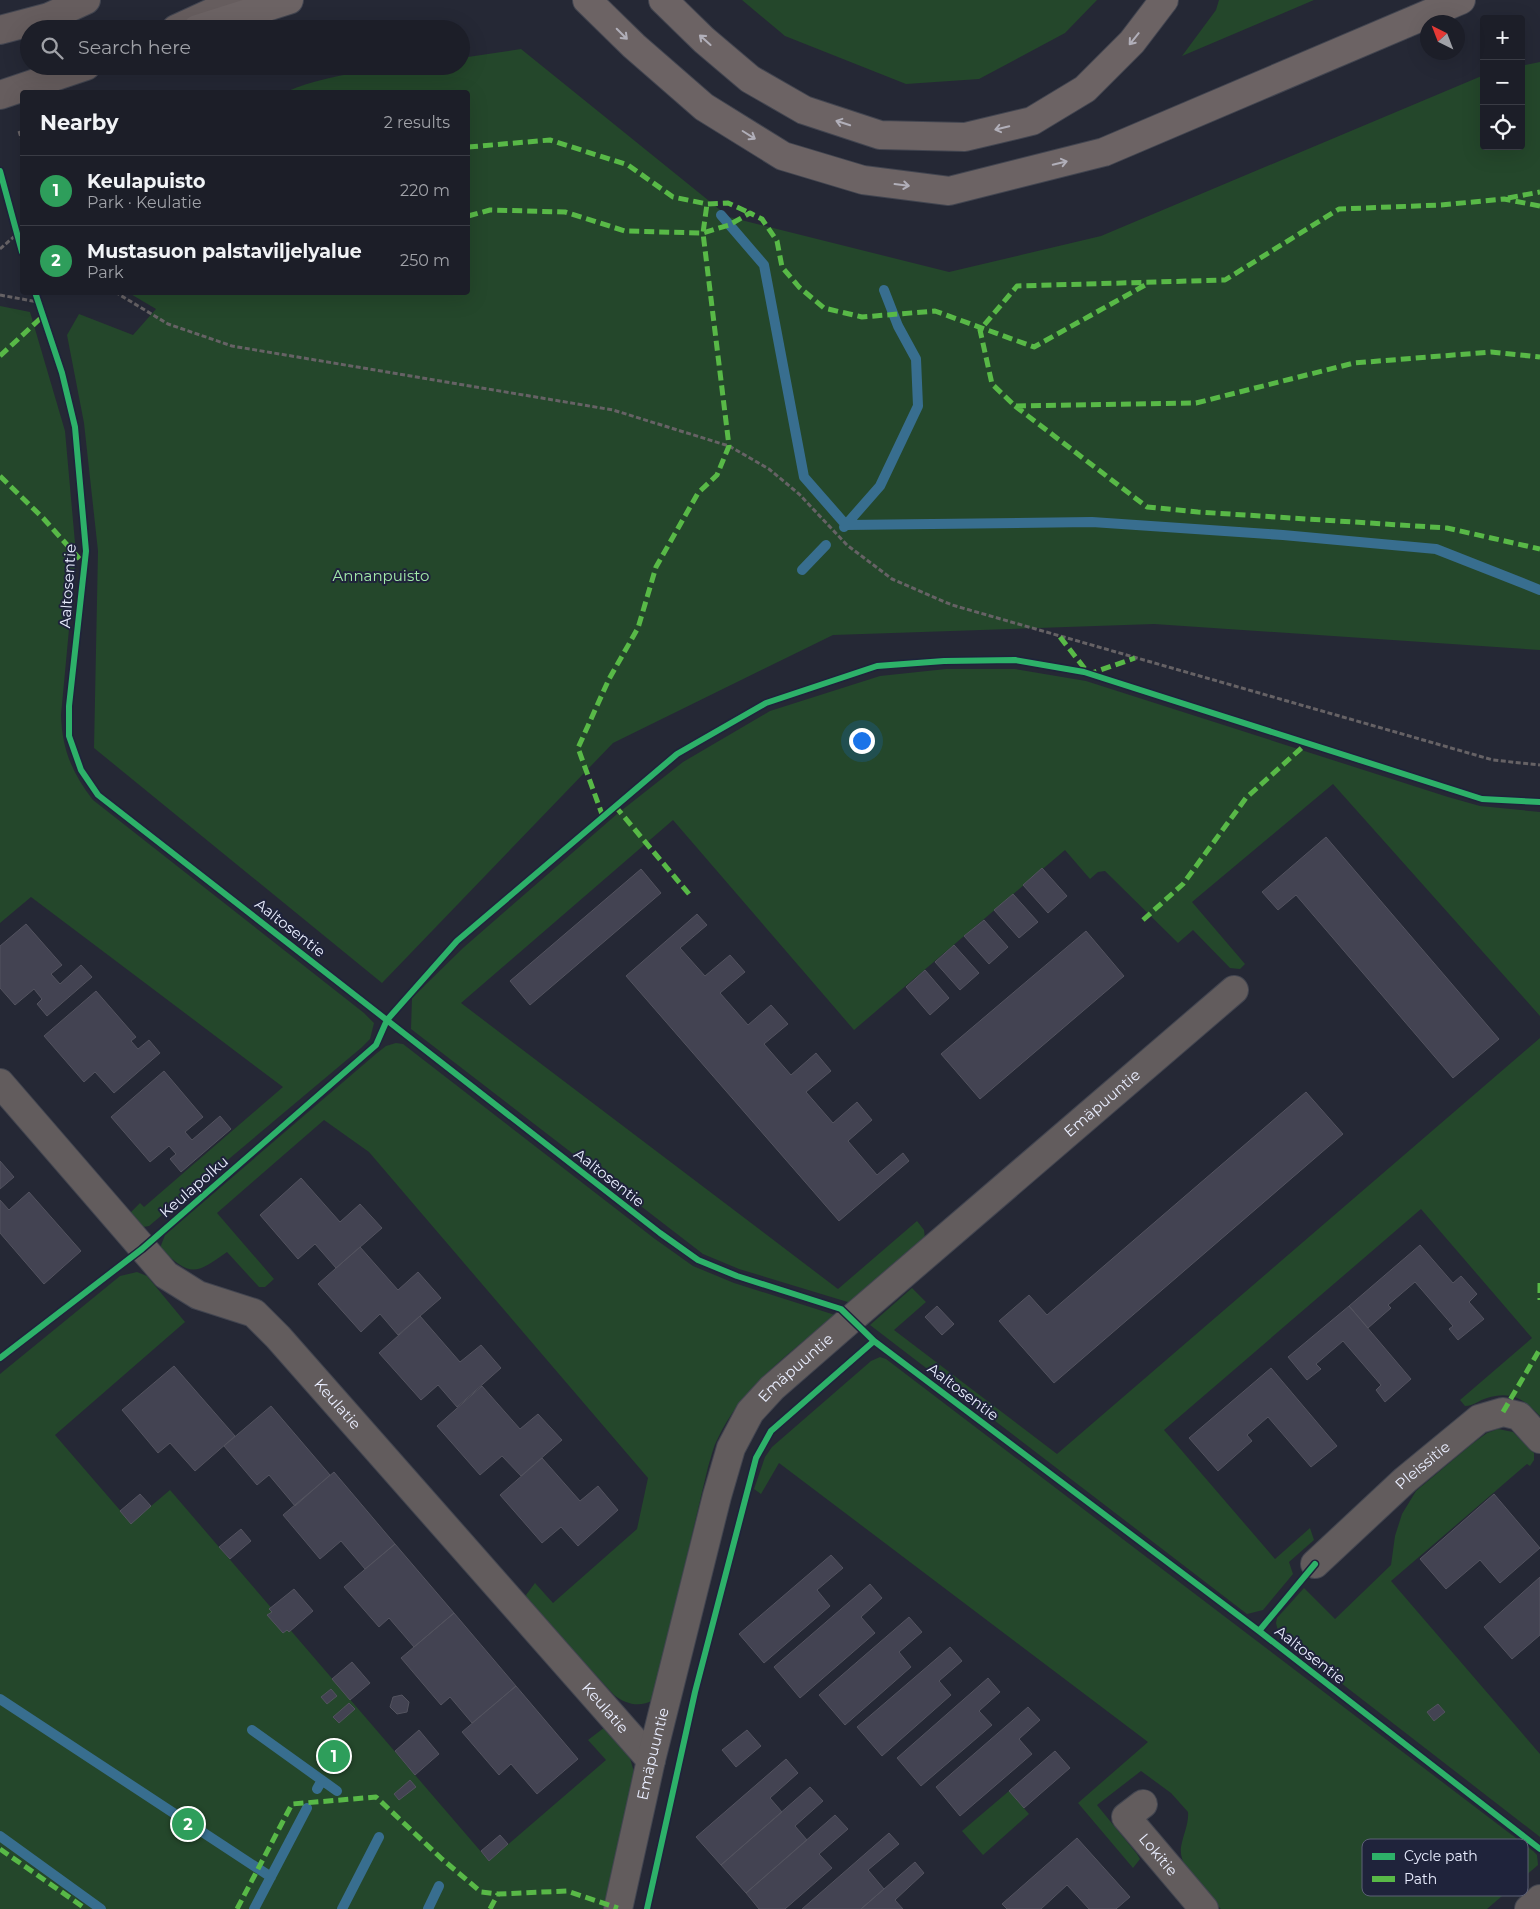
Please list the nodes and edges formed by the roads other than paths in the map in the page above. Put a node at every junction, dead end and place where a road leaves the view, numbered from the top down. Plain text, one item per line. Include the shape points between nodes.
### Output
1 (86, 0) edge
2 (239, 0) edge
3 (289, 0) edge
4 (587, 0) edge
5 (663, 0) edge
6 (1164, 0) edge
7 (1461, 0) edge
8 (38, 20) edge
9 (196, 20) edge
10 (225, 20) edge
11 (20, 25) edge
12 (0, 30) edge
13 (59, 75) edge
14 (0, 95) edge
15 (1234, 990) dead end
16 (0, 1083) edge
17 (1540, 1439) edge
18 (1316, 1564) dead end
19 (651, 1760) junction
20 (1143, 1804) dead end
21 (1540, 1900) edge
22 (618, 1909) edge
23 (1204, 1909) edge
24 (1529, 1909) edge

1 - 8 main road
2 - 9 main road
3 - 10 highway
4 -> 7 highway via 704,107 783,156 863,180 949,191 1104,152
6 -> 5 highway via 1132,42 1085,89 1032,120 965,137 880,135 804,110 750,79
11 - 12 main road
13 - 14 main road
15 - 19 street, Emäpuuntie via 772,1388 750,1412 731,1448
16 - 19 street, Keulatie via 166,1275 198,1295 254,1313 278,1337
17 - 18 street, Pleissitie via 1519,1416 1504,1412 1479,1419 1404,1480
19 - 22 street, Emäpuuntie
20 - 23 street, Lokitie via 1126,1817
21 - 24 street

